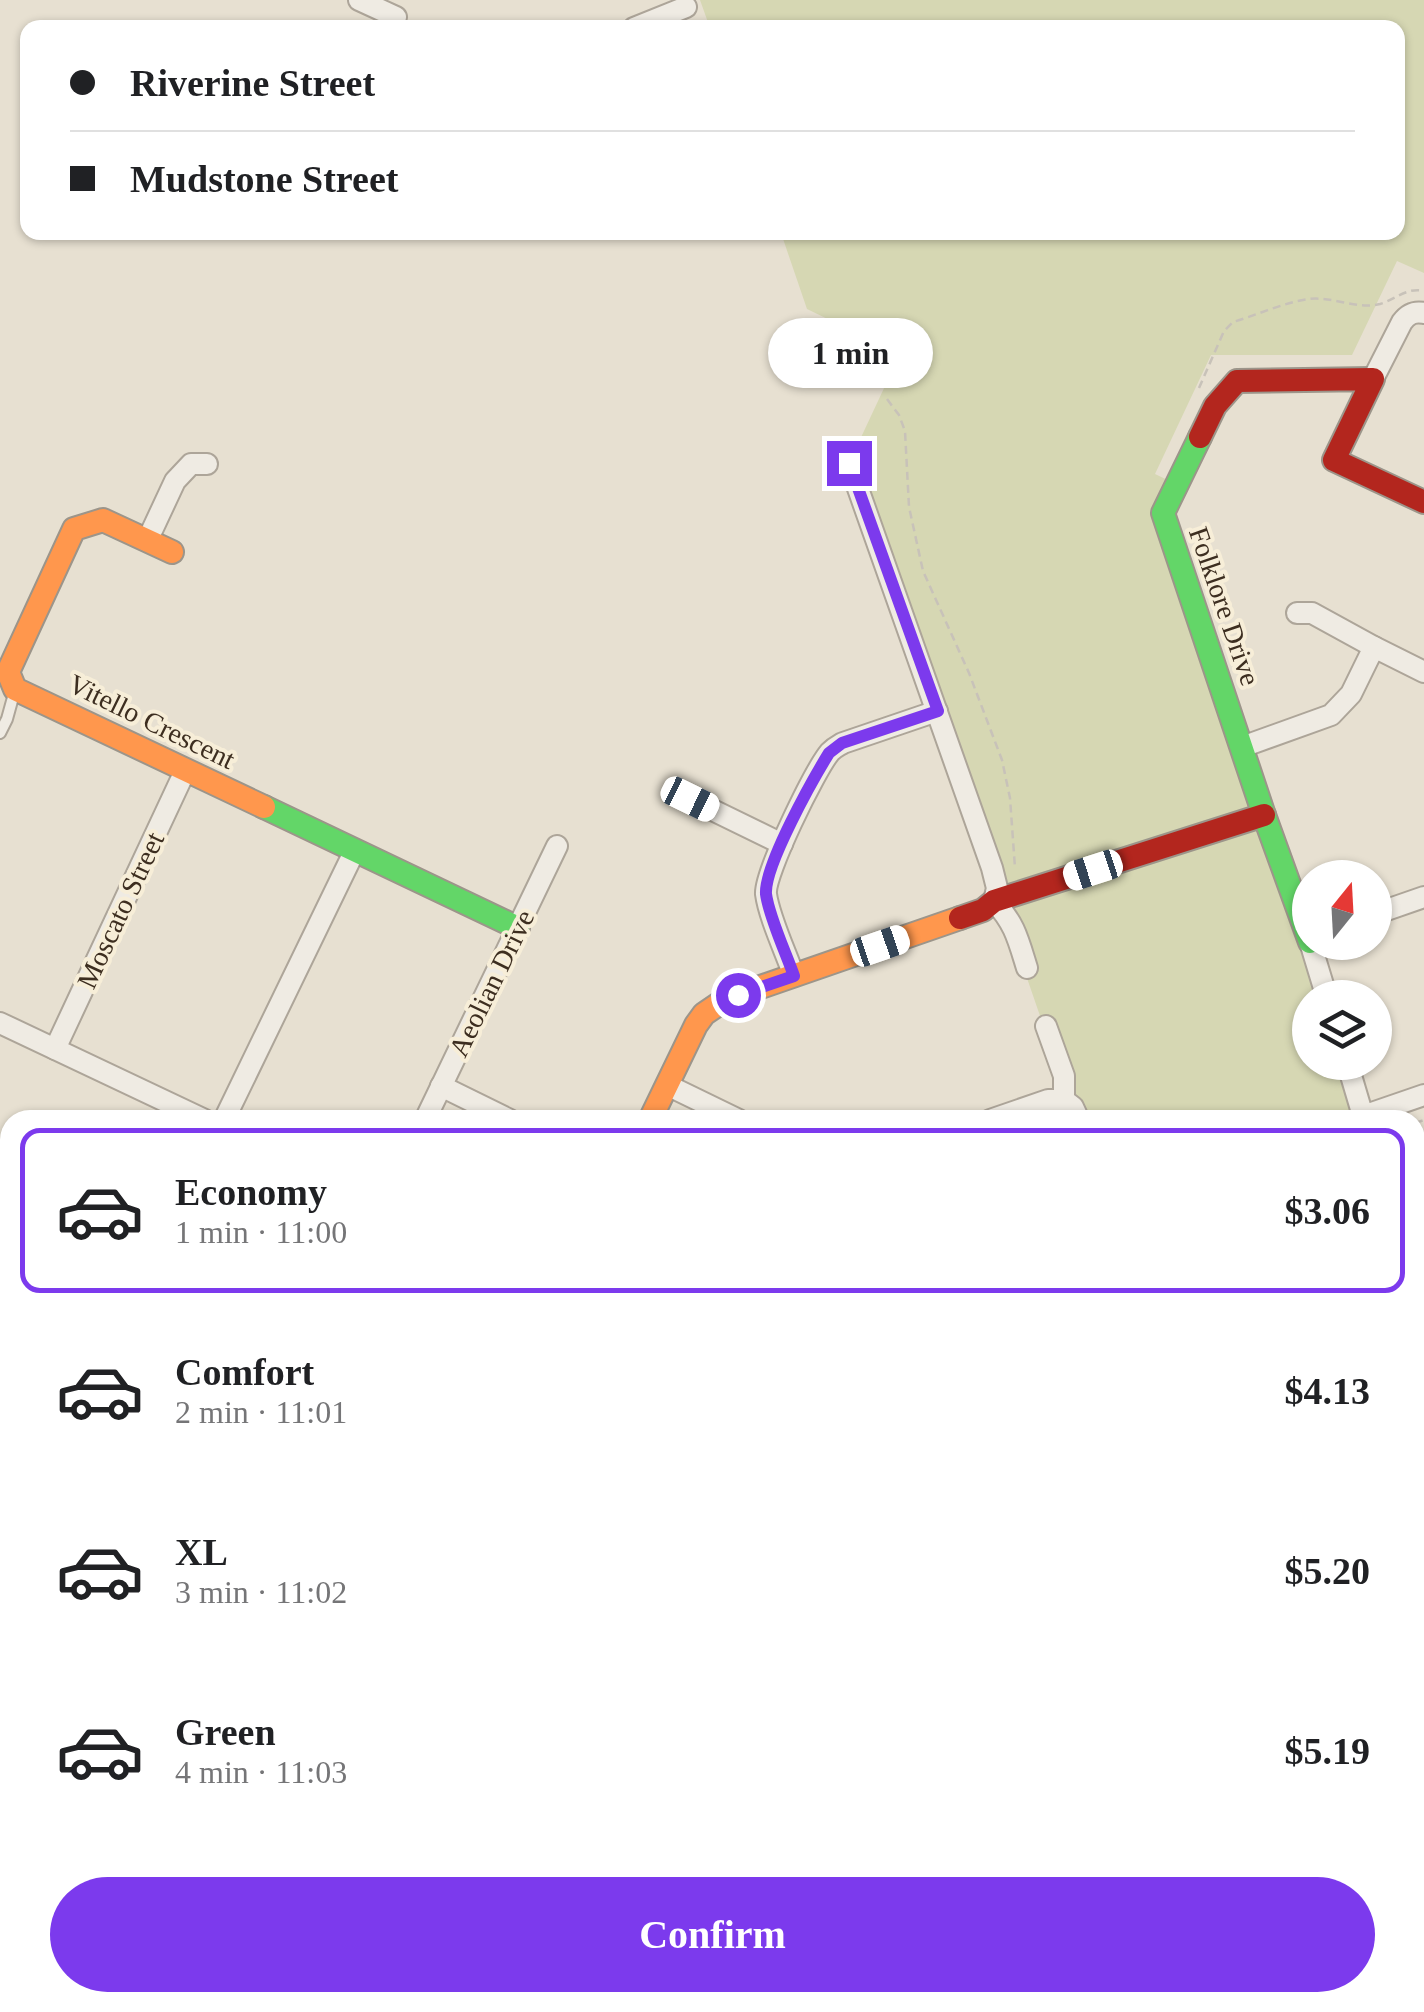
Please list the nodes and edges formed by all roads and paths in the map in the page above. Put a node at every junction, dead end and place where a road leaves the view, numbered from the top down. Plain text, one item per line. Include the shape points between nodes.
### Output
1 (359, 0) edge
2 (684, 3) edge
3 (397, 15) edge
4 (650, 20) edge
5 (1424, 291) edge
6 (1424, 313) edge
7 (1373, 379) junction
8 (1200, 385) dead end
9 (887, 399) dead end
10 (849, 463) dead end
11 (207, 464) dead end
12 (1424, 502) edge
13 (147, 541) junction
14 (172, 552) dead end
15 (1296, 612) dead end
16 (1374, 648) junction
17 (1424, 672) edge
18 (15, 689) junction
19 (938, 711) junction
20 (0, 733) edge
21 (1242, 747) junction
22 (185, 771) junction
23 (690, 799) dead end
24 (1264, 815) junction
25 (782, 844) junction
26 (557, 846) dead end
27 (354, 852) junction
28 (1024, 891) junction
29 (1292, 891) edge
30 (1424, 898) edge
31 (994, 901) junction
32 (1392, 908) edge
33 (518, 928) junction
34 (1027, 968) dead end
35 (794, 976) junction
36 (0, 1023) edge
37 (1046, 1026) dead end
38 (55, 1049) junction
39 (1352, 1080) edge
40 (667, 1085) junction
41 (441, 1086) junction
42 (1424, 1095) edge
43 (1064, 1100) junction
44 (185, 1110) edge
45 (229, 1110) edge
46 (430, 1110) edge
47 (490, 1110) edge
48 (655, 1110) edge
49 (718, 1110) edge
50 (1019, 1110) edge
51 (1074, 1110) edge
52 (1361, 1110) edge
53 (1380, 1110) edge

1 - 3 street
2 - 4 street
5 - 8 path via 1368,305 1310,298 1233,322
6 - 7 street via 1407,315
7 - 12 street via 1334,460
7 - 21 street, Folklore Drive via 1237,381 1215,406 1162,513
9 - 28 path via 906,431 909,507 923,571 1002,760 1015,868
10 - 19 street
11 - 13 street via 192,464 176,480
13 - 14 street
13 - 18 street via 104,520 74,529 8,672
15 - 16 street via 1312,613
16 - 17 street
16 - 21 street via 1351,694 1330,715
18 - 20 lane
18 - 22 street, Vitello Crescent
19 - 25 street via 835,747
19 - 31 street via 996,880
21 - 24 street, Folklore Drive
22 - 27 street, Vitello Crescent
22 - 38 street, Moscato Street
23 - 25 street
24 - 28 street
24 - 29 street, Folklore Drive
25 - 35 street via 766,891
26 - 33 street, Aeolian Drive
27 - 33 street, Vitello Crescent
27 - 45 street
28 - 31 street
30 - 32 street
31 - 34 street via 1014,928
31 - 35 street
33 - 41 street, Aeolian Drive
35 - 40 street via 726,999 704,1014
36 - 38 street
37 - 43 street via 1064,1076
38 - 44 street
39 - 52 street
40 - 48 street
40 - 49 street
41 - 46 street, Aeolian Drive
41 - 47 street
42 - 53 street
43 - 50 street
43 - 51 street

